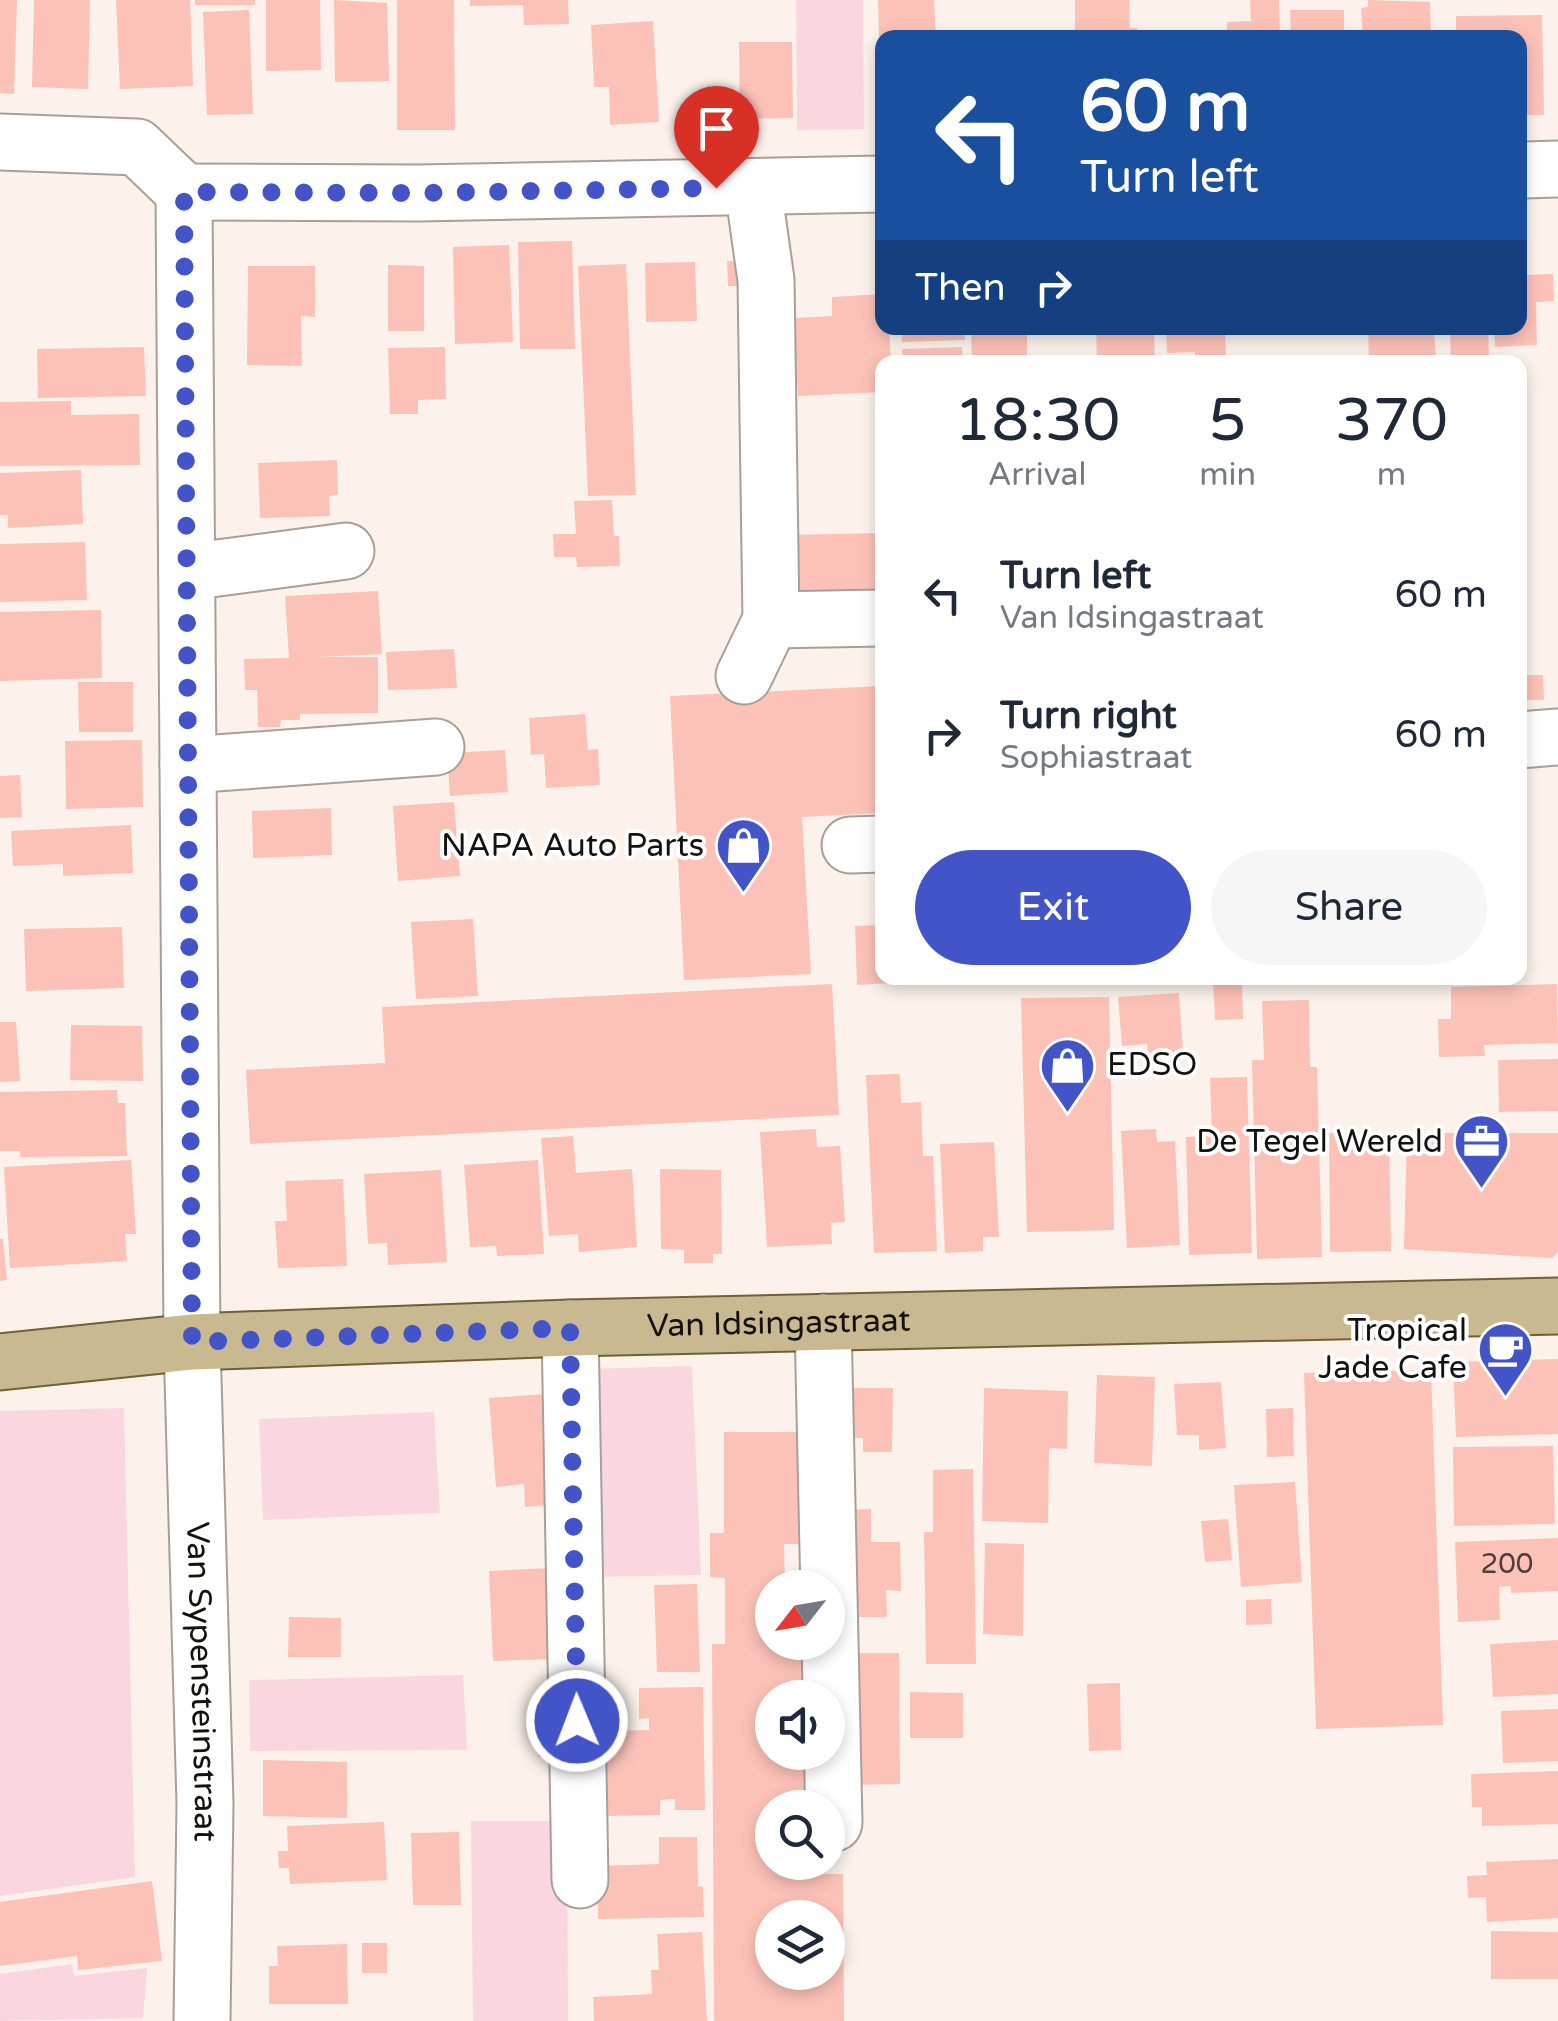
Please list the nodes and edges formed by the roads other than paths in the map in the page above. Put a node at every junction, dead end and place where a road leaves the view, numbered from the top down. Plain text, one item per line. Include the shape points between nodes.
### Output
1 (0, 142) edge
2 (1558, 169) edge
3 (1527, 170) edge
4 (875, 184) edge
5 (753, 188) junction
6 (184, 192) junction
7 (346, 551) dead end
8 (187, 572) junction
9 (875, 618) edge
10 (772, 620) junction
11 (744, 676) dead end
12 (1558, 736) edge
13 (1527, 739) edge
14 (436, 748) dead end
15 (188, 764) junction
16 (1558, 1306) edge
17 (823, 1322) junction
18 (570, 1328) junction
19 (192, 1342) junction
20 (0, 1362) edge
21 (833, 1790) edge
22 (580, 1880) dead end
23 (202, 2021) edge

1 - 6 street via 137,147
2 - 3 street
4 - 5 street
5 - 6 street
5 - 10 street via 766,280
6 - 8 street, Van Sypensteinstraat
7 - 8 street
8 - 15 street, Van Sypensteinstraat
9 - 10 street
10 - 11 street
12 - 13 street
14 - 15 street
15 - 19 street, Van Sypensteinstraat
16 - 17 main road, Van Idsingastraat
17 - 18 main road, Van Idsingastraat
17 - 21 street
18 - 19 main road, Van Idsingastraat
18 - 22 street
19 - 20 main road, Van Idsingastraat
19 - 23 street, Van Sypensteinstraat via 205,1804

